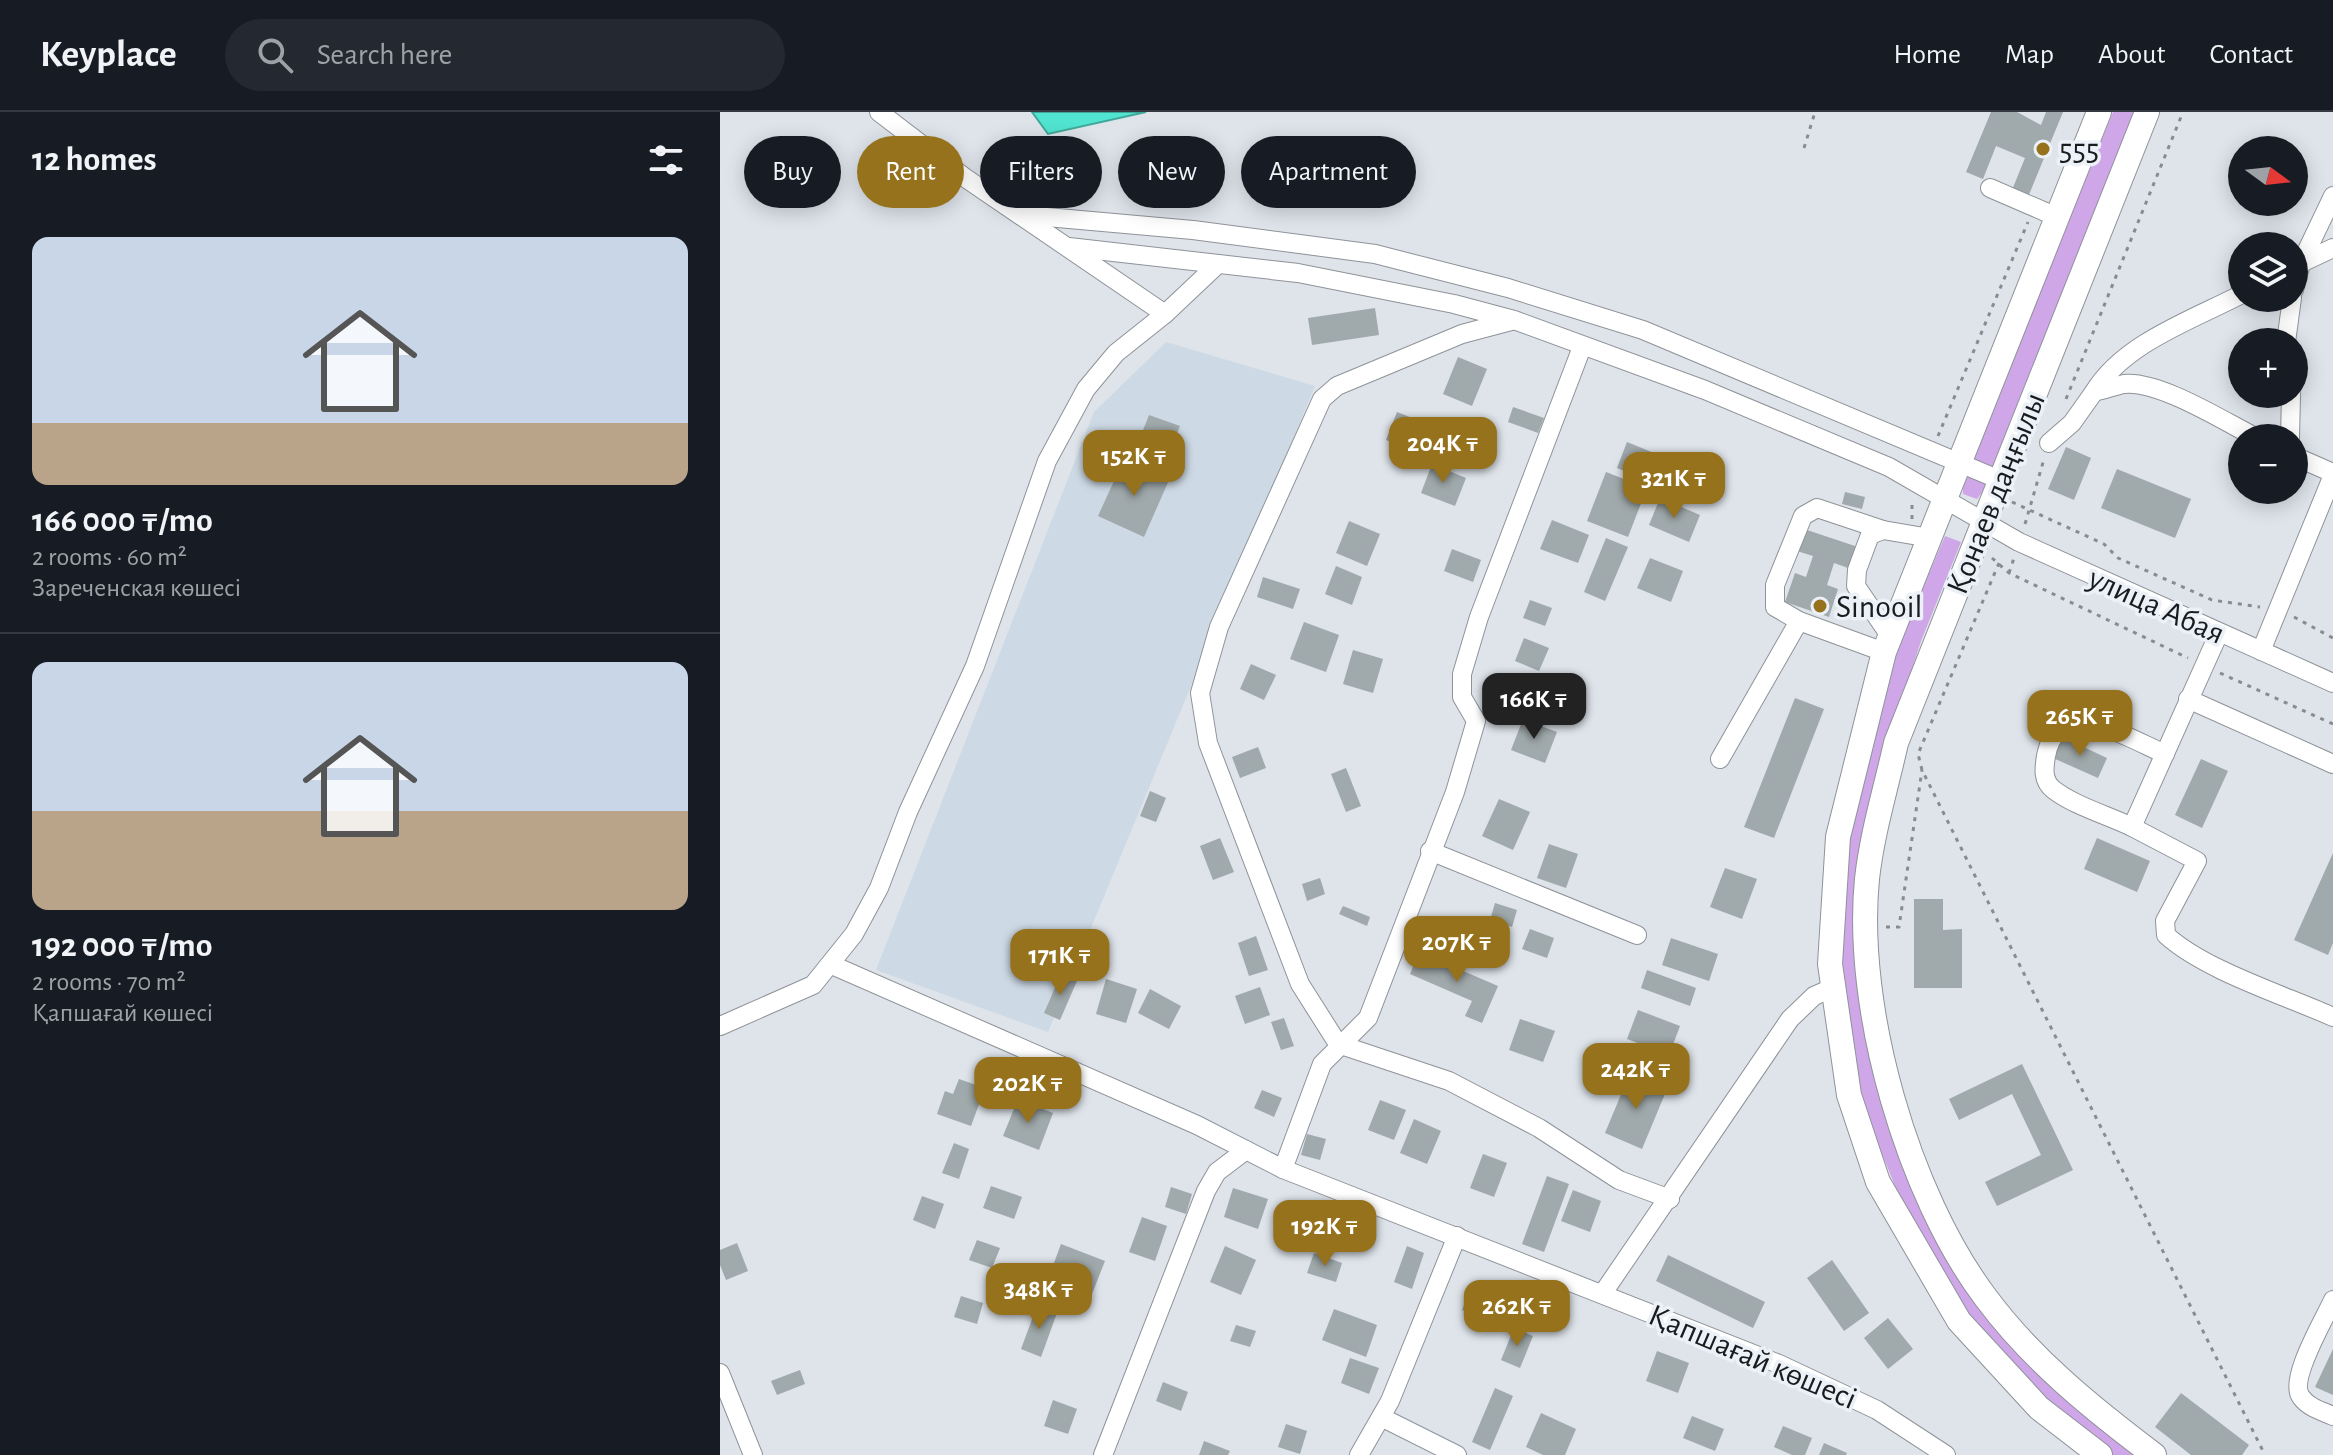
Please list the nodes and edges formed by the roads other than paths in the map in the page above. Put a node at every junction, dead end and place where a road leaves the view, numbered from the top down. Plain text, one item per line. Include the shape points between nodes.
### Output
1 (879, 112) edge
2 (2099, 112) edge
3 (2147, 112) edge
4 (1990, 188) dead end
5 (2333, 196) edge
6 (2045, 212) junction
7 (1024, 215) junction
8 (2308, 244) edge
9 (1069, 247) junction
10 (2333, 248) edge
11 (2308, 260) edge
12 (1218, 264) junction
13 (2228, 301) edge
14 (1165, 314) junction
15 (1514, 320) junction
16 (1582, 347) junction
17 (2094, 392) junction
18 (2228, 424) edge
19 (2049, 443) road end
20 (2308, 462) edge
21 (1959, 465) junction
22 (2333, 474) edge
23 (2005, 490) junction
24 (1945, 499) junction
25 (1985, 521) junction
26 (1883, 530) junction
27 (1921, 530) junction
28 (1799, 621) junction
29 (2219, 633) junction
30 (1887, 644) junction
31 (2261, 651) junction
32 (2333, 683) edge
33 (2188, 699) junction
34 (2165, 754) junction
35 (1720, 759) dead end
36 (2333, 764) edge
37 (2132, 827) junction
38 (1430, 851) junction
39 (1637, 935) dead end
40 (832, 965) junction
41 (1832, 988) junction
42 (2333, 1017) edge
43 (720, 1026) edge
44 (1338, 1044) junction
45 (1246, 1150) junction
46 (1283, 1169) junction
47 (1670, 1199) junction
48 (1457, 1236) junction
49 (1603, 1293) junction
50 (2333, 1300) edge
51 (720, 1373) edge
52 (2333, 1416) edge
53 (1381, 1417) junction
54 (753, 1455) edge
55 (1103, 1455) edge
56 (1359, 1455) edge
57 (1457, 1455) edge
58 (1946, 1455) edge
59 (2100, 1455) edge
60 (2154, 1455) edge

1 - 7 street
2 - 6 main road, Қонаев даңғылы
3 - 23 main road, Қонаев даңғылы
4 - 6 street
5 - 8 street
6 - 21 main road, Қонаев даңғылы
7 - 9 street
7 - 21 street via 1375,254 1508,288 1643,330
9 - 12 street, улица Абая
9 - 14 street
10 - 11 street
12 - 14 street
12 - 15 street, улица Абая via 1345,282
13 - 17 street via 2136,350 2106,372
14 - 40 street via 1086,389 1047,461 975,666 879,888
15 - 16 street, улица Абая
15 - 44 street via 1462,334 1337,386 1322,399 1219,627 1200,693 1208,743 1300,984
16 - 24 street, улица Абая via 1705,390 1889,467
16 - 38 street via 1479,617 1462,674 1462,697 1476,721
17 - 18 street via 2126,384 2151,388
17 - 19 street via 2072,423
20 - 22 street
21 - 23 street
21 - 24 main road, Қонаев даңғылы
22 - 31 street
23 - 25 main road, Қонаев даңғылы
24 - 25 street, улица Абая
24 - 27 main road, Қонаев даңғылы
25 - 29 street, улица Абая via 2019,542
25 - 60 main road, Қонаев даңғылы via 1896,743 1871,850 1866,927 1873,1016 1914,1166 1985,1298 2058,1378
26 - 27 street
26 - 28 street via 1817,508 1803,516 1775,585 1775,607
26 - 30 street via 1870,535 1856,586
27 - 30 main road, Қонаев даңғылы
28 - 30 street
28 - 35 street
29 - 31 street, улица Абая
29 - 33 street
30 - 41 main road, Қонаев даңғылы via 1838,837
31 - 32 street, улица Абая
33 - 34 street
33 - 36 street
34 - 37 street
34 - 37 street via 2087,721 2068,725 2047,751 2044,775 2051,789
37 - 42 street via 2197,861 2165,921 2166,935 2180,948
38 - 39 street
38 - 44 street via 1368,1018
40 - 43 street via 813,985
40 - 45 street, Қапшағай көшесі
41 - 47 street via 1814,996 1790,1019
41 - 59 main road, Қонаев даңғылы via 1849,1095 1868,1153 1878,1182 1921,1258 1969,1332 2039,1408
44 - 46 street via 1322,1064
44 - 47 street via 1449,1081 1539,1128 1619,1180
45 - 46 street, Қапшағай көшесі
45 - 55 street via 1217,1172 1206,1191
46 - 48 street, Қапшағай көшесі
47 - 49 street
48 - 49 street, Қапшағай көшесі
48 - 53 street
49 - 58 street, Қапшағай көшесі via 1877,1410
50 - 52 street via 2296,1380 2299,1395 2310,1406
51 - 54 street
53 - 56 street
53 - 57 street

